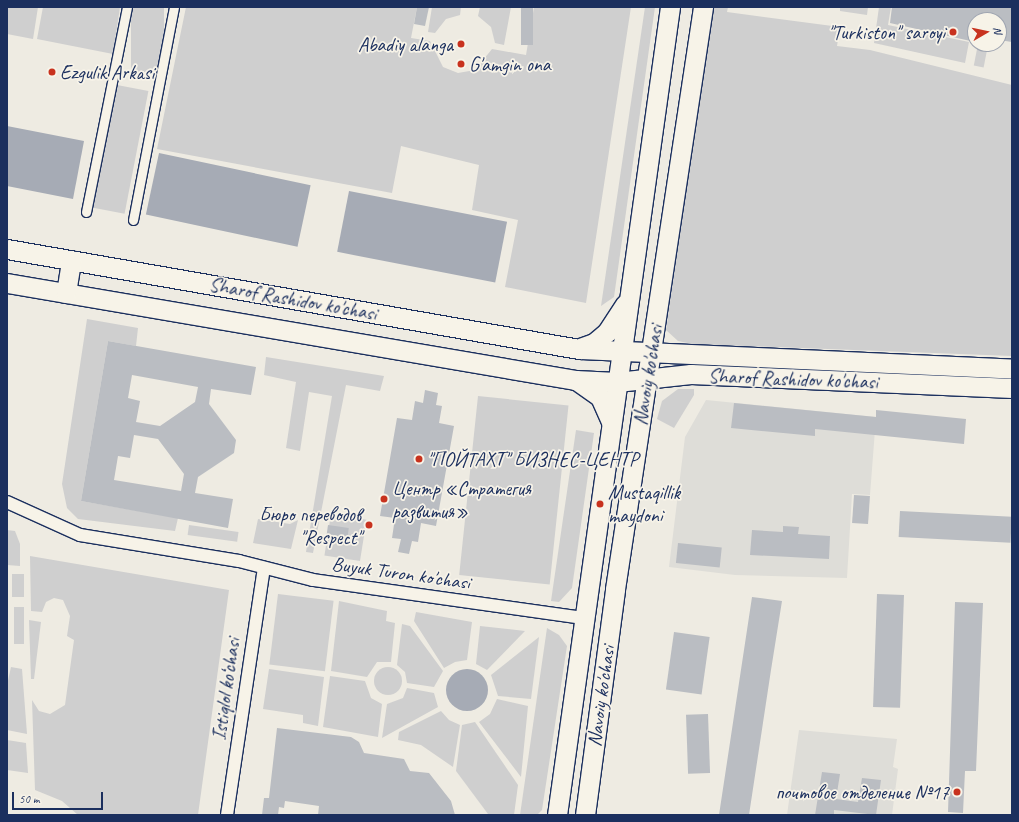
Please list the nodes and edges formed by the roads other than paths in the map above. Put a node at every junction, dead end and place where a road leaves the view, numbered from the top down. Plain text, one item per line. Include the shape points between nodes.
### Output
1 (127, 7) edge
2 (174, 7) edge
3 (670, 7) edge
4 (703, 7) edge
5 (86, 212) dead end
6 (133, 220) dead end
7 (7, 250) edge
8 (71, 260) junction
9 (7, 283) edge
10 (66, 293) junction
11 (629, 294) junction
12 (579, 349) junction
13 (622, 351) junction
14 (653, 353) junction
15 (1012, 370) edge
16 (648, 379) junction
17 (575, 380) junction
18 (617, 382) junction
19 (1012, 388) edge
20 (611, 425) junction
21 (7, 502) edge
22 (264, 568) junction
23 (584, 618) junction
24 (227, 815) edge
25 (557, 815) edge
26 (585, 815) edge

1 - 5 street
2 - 6 street
3 - 11 main road, Navoiy ko'chasi
4 - 14 main road, Navoiy ko'chasi
7 - 8 main road, Sharof Rashidov ko'chasi
8 - 10 main road
8 - 12 main road, Sharof Rashidov ko'chasi
9 - 10 main road, Sharof Rashidov ko'chasi
10 - 17 main road, Sharof Rashidov ko'chasi
11 - 12 main road via 607,332 594,344
11 - 13 main road, Navoiy ko'chasi
12 - 13 main road, Sharof Rashidov ko'chasi
13 - 14 main road, Sharof Rashidov ko'chasi
13 - 16 main road
13 - 18 main road, Navoiy ko'chasi
14 - 15 main road, Sharof Rashidov ko'chasi
14 - 16 main road, Navoiy ko'chasi
16 - 18 main road, Sharof Rashidov ko'chasi
16 - 19 main road, Sharof Rashidov ko'chasi via 691,374
16 - 26 main road, Navoiy ko'chasi
17 - 18 main road, Sharof Rashidov ko'chasi
17 - 20 main road, Sharof Rashidov ko'chasi via 600,397
18 - 20 main road, Navoiy ko'chasi
20 - 23 main road, Navoiy ko'chasi
21 - 22 street, Buyuk Turon ko'chasi via 80,535 239,561
22 - 23 street, Buyuk Turon ko'chasi via 313,580
22 - 24 street, Istiqlol ko‘chasi
23 - 25 main road, Navoiy ko'chasi

